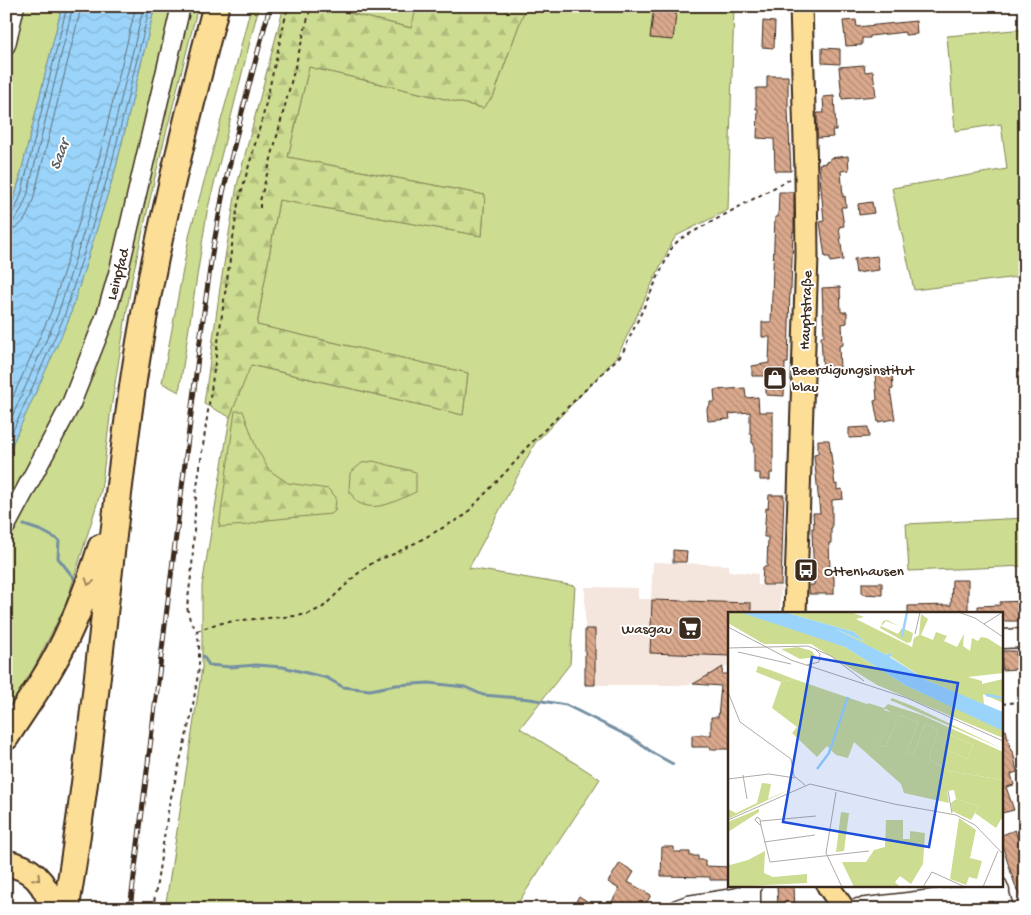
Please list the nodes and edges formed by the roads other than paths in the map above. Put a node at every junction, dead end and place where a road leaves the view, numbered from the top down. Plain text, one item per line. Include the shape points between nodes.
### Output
1 (15, 6) edge
2 (181, 6) edge
3 (216, 6) edge
4 (231, 6) edge
5 (801, 6) edge
6 (6, 45) edge
7 (121, 467) junction
8 (6, 526) edge
9 (795, 612) edge
10 (1025, 638) edge
11 (1004, 639) edge
12 (6, 737) edge
13 (6, 863) edge
14 (752, 888) edge
15 (830, 888) edge
16 (999, 889) edge
17 (851, 908) edge
18 (53, 909) edge
19 (66, 909) edge
20 (82, 909) edge
21 (676, 909) edge
22 (751, 909) edge
23 (1004, 909) edge

1 - 6 street
2 - 8 street, Leinpfad via 106,314 71,404
3 - 7 highway via 164,212
4 - 20 highway via 178,220 149,371 106,741
5 - 9 main road, Hauptstraße via 807,256
7 -> 12 highway via 103,540 74,620 52,665
7 - 19 highway via 91,740
10 - 11 street
13 -> 18 highway via 34,874
14 - 21 street via 734,898
14 - 22 street
15 - 17 main road
16 - 17 street
16 - 23 street

